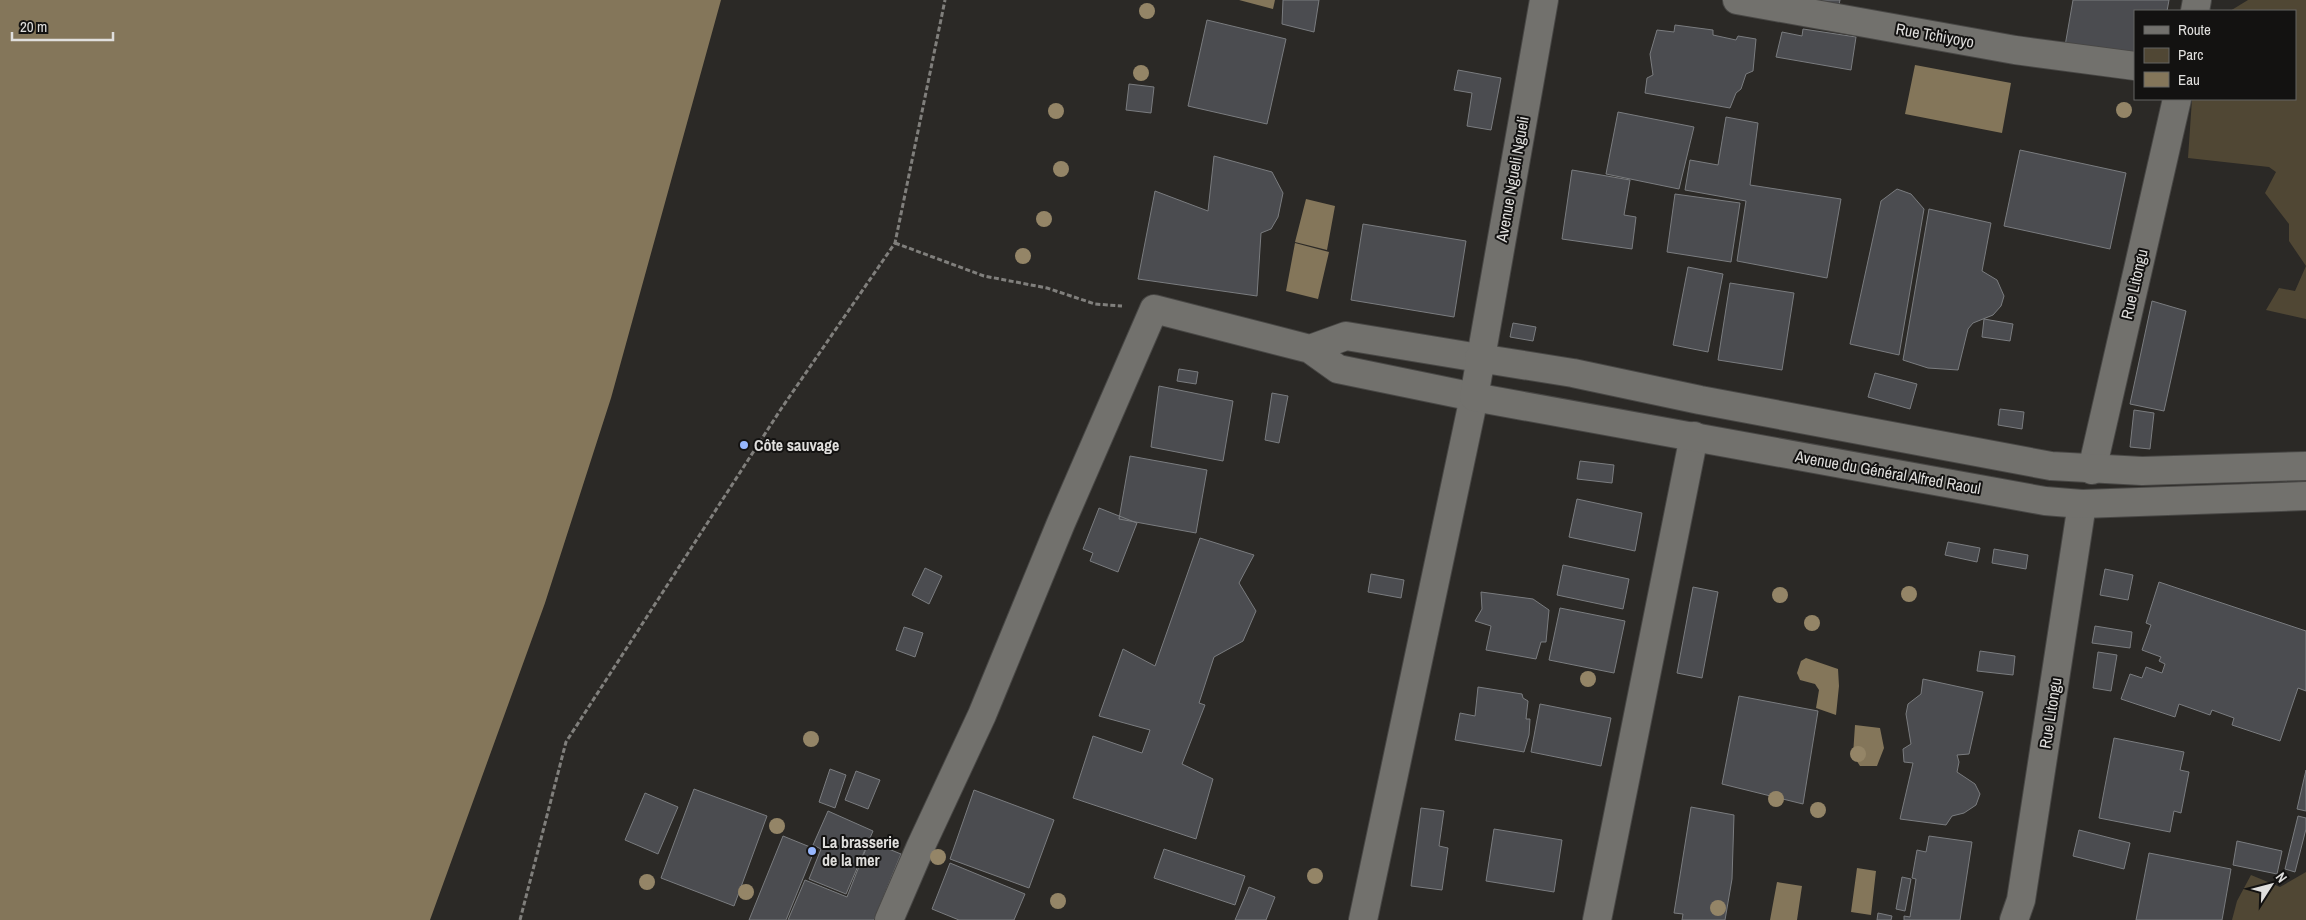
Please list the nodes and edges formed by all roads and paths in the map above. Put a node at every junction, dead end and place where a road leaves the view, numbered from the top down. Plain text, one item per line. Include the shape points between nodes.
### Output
1 (945, 0) edge
2 (1544, 0) edge
3 (1737, 0) edge
4 (2134, 66) edge
5 (2177, 100) edge
6 (895, 242) junction
7 (1154, 309) junction
8 (1310, 349) junction
9 (1479, 358) junction
10 (1474, 397) junction
11 (1694, 436) junction
12 (2306, 466) edge
13 (2092, 470) junction
14 (2306, 496) edge
15 (2082, 504) junction
16 (520, 920) edge
17 (889, 920) edge
18 (1363, 920) edge
19 (1597, 920) edge
20 (2014, 920) edge

1 - 6 path
2 - 9 street, Avenue Ngueli Ngueli
3 - 4 street, Rue Tchiyoyo via 2015,50
5 - 13 street, Rue Litongu
6 - 7 path via 984,276 1047,288 1095,304
6 - 16 path via 781,409 566,742
7 - 8 street
7 - 17 street via 982,716
8 - 9 street via 1346,336
8 - 10 street, Avenue du Général Alfred Raoul via 1338,369
9 - 10 street, Avenue Ngueli Ngueli
9 - 13 street via 1573,373 2050,466
10 - 11 street, Avenue du Général Alfred Raoul
10 - 18 street, Avenue Ngueli Ngueli
11 - 15 street, Avenue du Général Alfred Raoul via 2045,501
11 - 19 street
12 - 13 street
14 - 15 street, Avenue du Général Alfred Raoul
15 - 20 street, Rue Litongu via 2022,900

